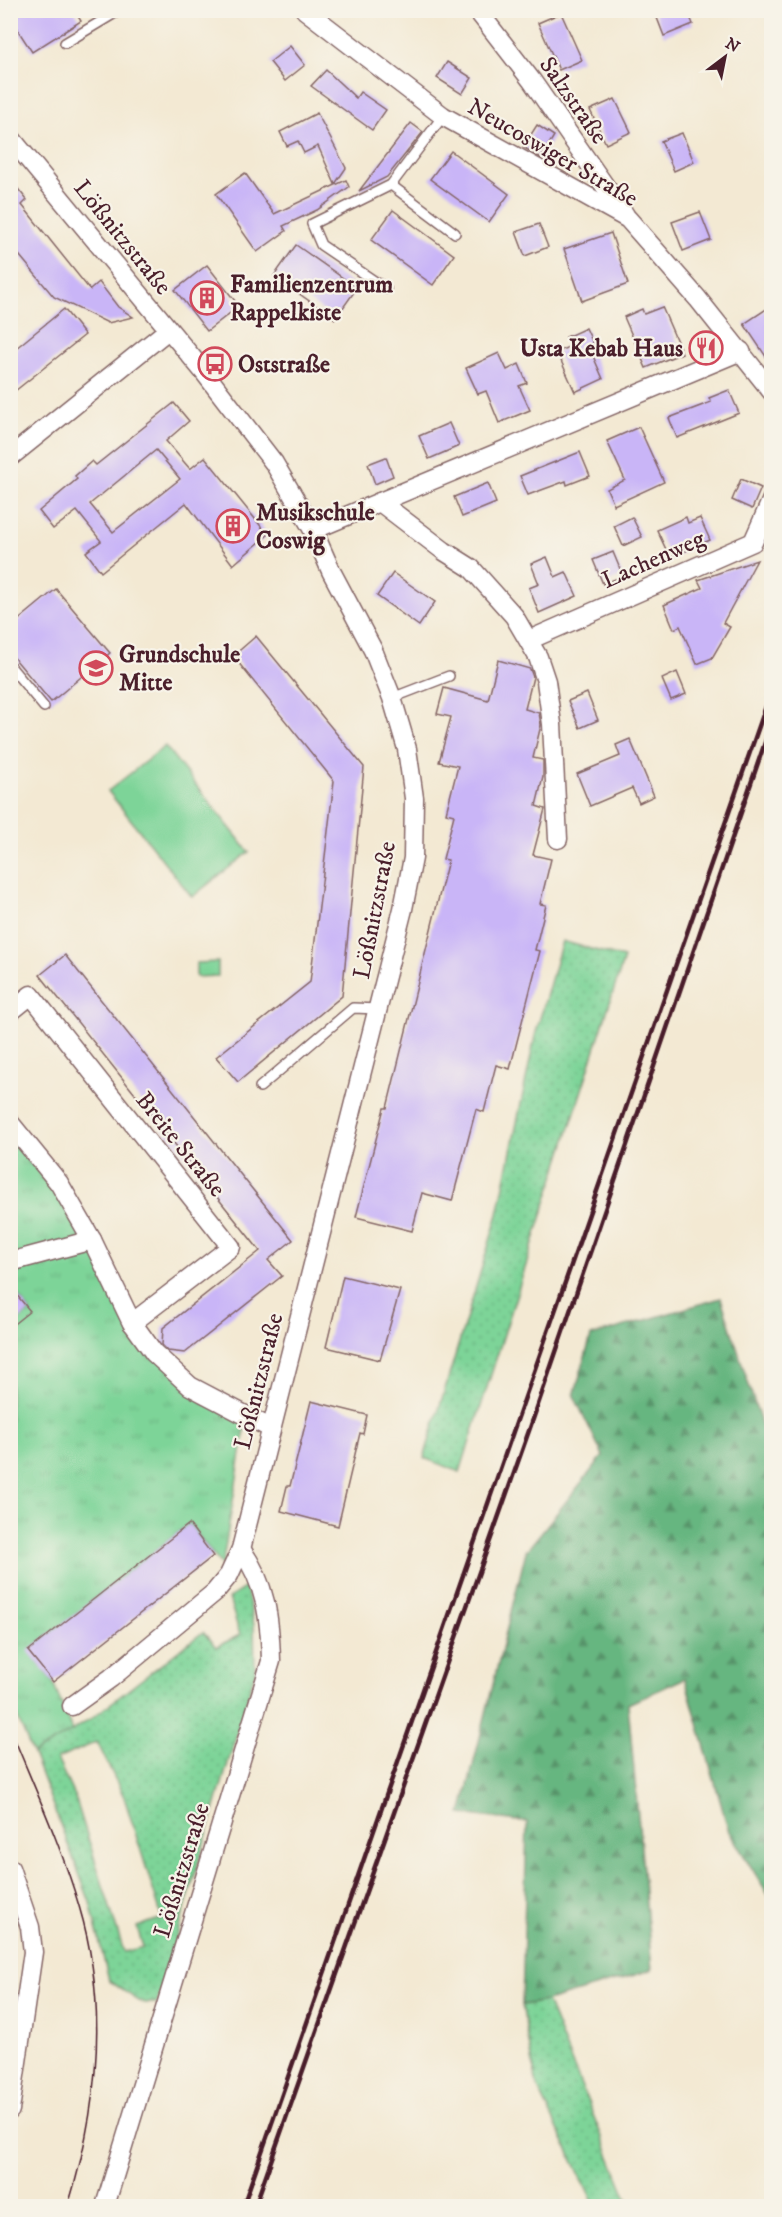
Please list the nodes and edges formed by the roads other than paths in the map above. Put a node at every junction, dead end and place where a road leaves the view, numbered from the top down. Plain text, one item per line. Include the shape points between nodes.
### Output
1 (120, 10) edge
2 (305, 10) edge
3 (477, 10) edge
4 (65, 43) dead end
5 (443, 116) junction
6 (10, 137) edge
7 (391, 185) junction
8 (628, 219) junction
9 (455, 233) dead end
10 (386, 289) dead end
11 (168, 330) junction
12 (741, 351) junction
13 (771, 392) edge
14 (10, 457) edge
15 (771, 499) edge
16 (380, 502) junction
17 (313, 530) junction
18 (529, 640) junction
19 (10, 666) edge
20 (449, 676) dead end
21 (392, 698) junction
22 (44, 707) dead end
23 (558, 839) dead end
24 (378, 1009) junction
25 (10, 1012) edge
26 (260, 1087) dead end
27 (10, 1123) edge
28 (92, 1240) junction
29 (10, 1262) edge
30 (132, 1323) junction
31 (270, 1428) junction
32 (242, 1549) junction
33 (72, 1706) dead end
34 (10, 1868) edge
35 (10, 2110) edge
36 (105, 2206) edge

1 - 4 lane
2 - 5 street, Neucoswiger Straße
3 - 8 street, Salzstraße via 532,81
5 - 7 lane
5 - 8 street, Neucoswiger Straße
6 - 11 street, Lößnitzstraße
7 - 9 lane
7 - 10 lane via 312,224 321,245
8 - 12 street, Neucoswiger Straße
11 - 14 street
11 - 17 street, Lößnitzstraße via 274,463
12 - 13 street, Neucoswiger Straße
12 - 16 street
15 - 18 street, Lachenweg via 753,542
16 - 17 street
16 - 18 street via 471,568 514,616
17 - 21 street, Lößnitzstraße via 373,650
18 - 23 street via 546,681
19 - 22 lane
20 - 21 lane
21 - 24 street, Lößnitzstraße via 407,749 414,798 413,858
24 - 26 lane via 353,1008
24 - 31 street, Lößnitzstraße
25 - 30 street, Breite Straße via 31,995 231,1246
27 - 28 street via 59,1183
28 - 29 street
28 - 30 street
30 - 31 street via 154,1353 190,1386
31 - 32 street, Lößnitzstraße
32 - 33 street, Lößnitzstraße via 215,1592
32 - 36 street, Lößnitzstraße via 254,1567 270,1619 271,1661
34 - 35 street via 30,1927 33,1952

